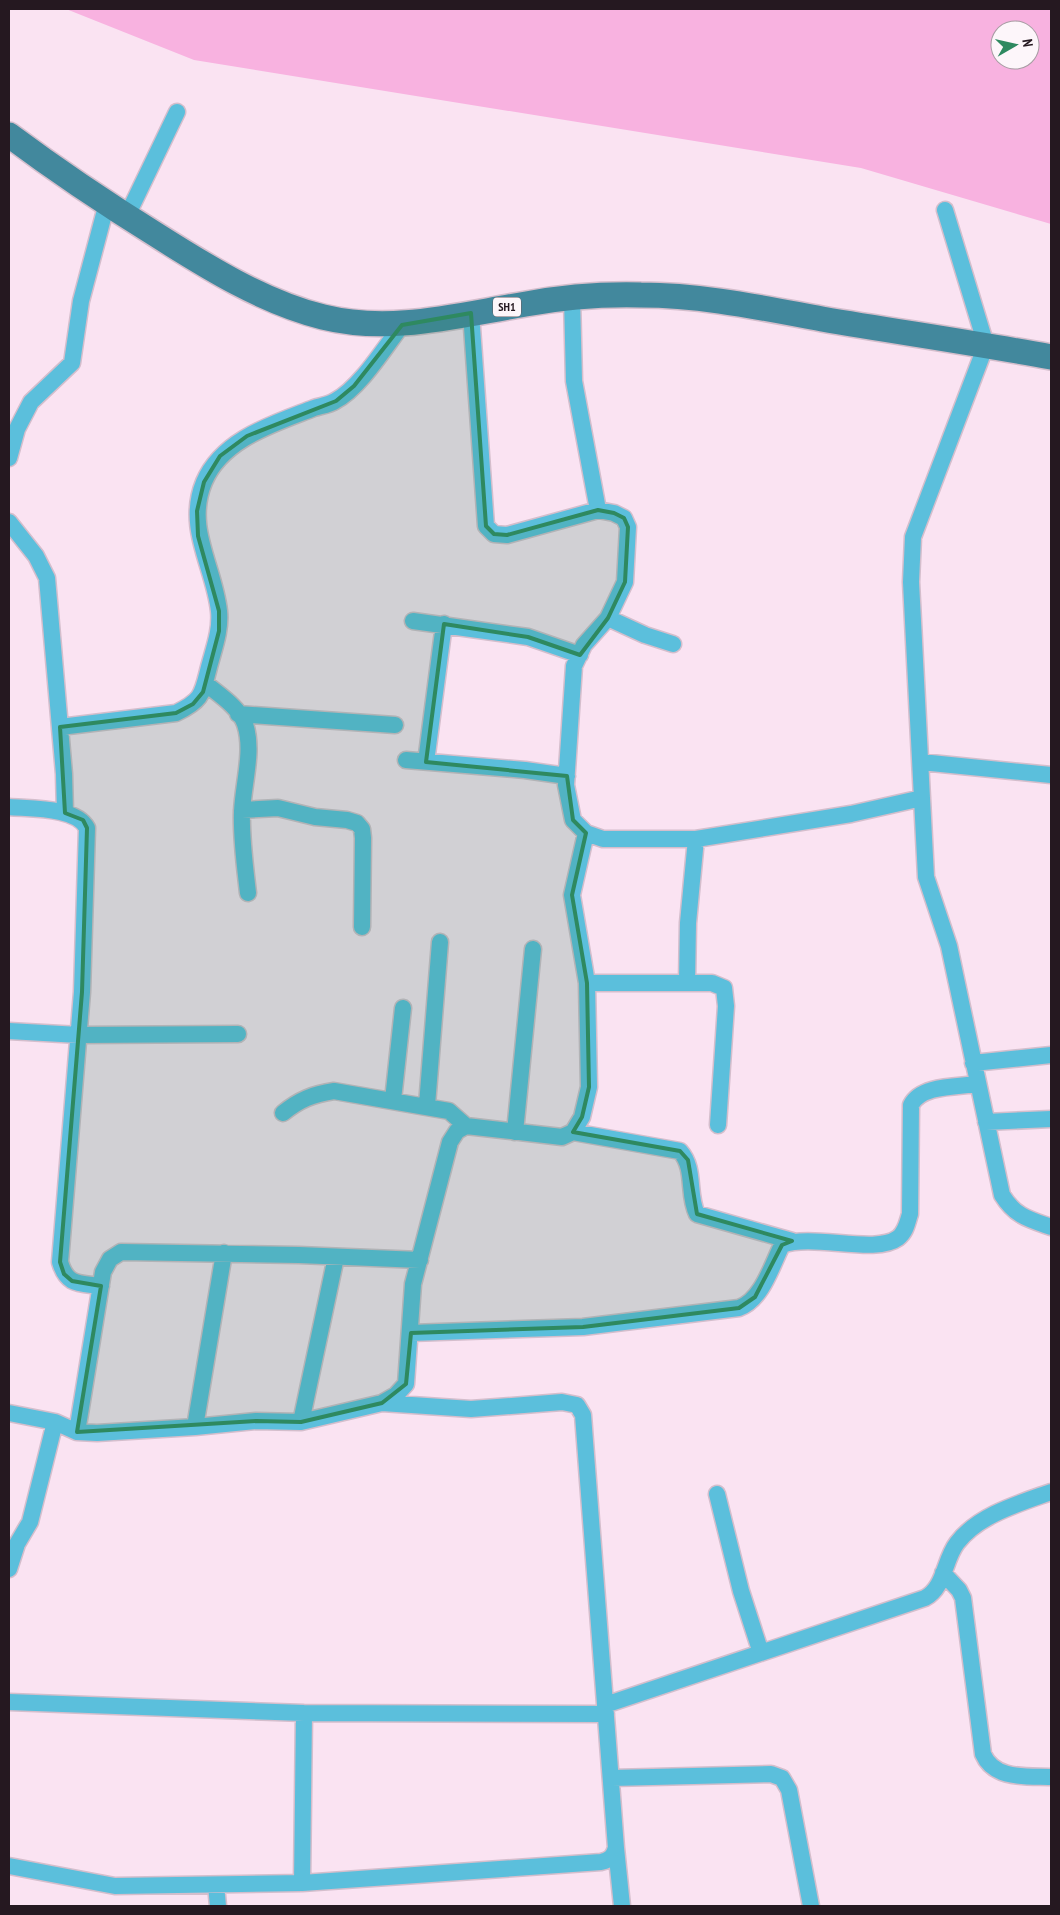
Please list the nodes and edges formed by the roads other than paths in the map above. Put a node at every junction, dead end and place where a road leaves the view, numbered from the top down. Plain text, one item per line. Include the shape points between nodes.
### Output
1 (177, 112) dead end
2 (9, 135) edge
3 (117, 210) junction
4 (945, 210) dead end
5 (572, 298) junction
6 (471, 313) junction
7 (402, 325) junction
8 (986, 345) junction
9 (1051, 357) edge
10 (9, 458) edge
11 (598, 510) junction
12 (9, 522) edge
13 (608, 618) junction
14 (413, 621) dead end
15 (444, 624) junction
16 (673, 644) dead end
17 (580, 655) junction
18 (205, 683) junction
19 (238, 714) junction
20 (395, 725) dead end
21 (60, 726) junction
22 (406, 760) dead end
23 (426, 762) junction
24 (920, 762) junction
25 (1051, 774) edge
26 (567, 776) junction
27 (922, 798) junction
28 (9, 807) edge
29 (242, 810) junction
30 (65, 813) junction
31 (586, 833) junction
32 (696, 839) junction
33 (248, 893) dead end
34 (362, 927) dead end
35 (440, 942) dead end
36 (533, 949) dead end
37 (587, 983) junction
38 (687, 983) junction
39 (403, 1008) dead end
40 (9, 1030) edge
41 (238, 1034) dead end
42 (78, 1035) junction
43 (1051, 1055) edge
44 (973, 1063) junction
45 (977, 1084) junction
46 (393, 1100) junction
47 (427, 1105) junction
48 (283, 1113) dead end
49 (1051, 1119) edge
50 (986, 1122) junction
51 (718, 1125) dead end
52 (466, 1126) junction
53 (515, 1132) junction
54 (573, 1132) junction
55 (1051, 1227) edge
56 (792, 1241) junction
57 (224, 1253) junction
58 (336, 1257) junction
59 (420, 1260) junction
60 (101, 1286) junction
61 (411, 1333) junction
62 (382, 1403) junction
63 (9, 1413) edge
64 (55, 1422) junction
65 (301, 1422) junction
66 (195, 1427) junction
67 (76, 1432) junction
68 (1051, 1492) edge
69 (717, 1494) dead end
70 (9, 1570) edge
71 (943, 1573) junction
72 (761, 1653) junction
73 (9, 1702) edge
74 (606, 1710) junction
75 (304, 1713) junction
76 (1051, 1777) edge
77 (612, 1778) junction
78 (616, 1848) junction
79 (9, 1866) edge
80 (302, 1883) junction
81 (216, 1885) junction
82 (218, 1906) edge
83 (622, 1906) edge
84 (811, 1906) edge

1 - 3 street
2 - 3 main road, SH1
3 - 7 main road, SH1 via 215,270 292,306 344,322
3 - 10 street via 81,301 72,363 32,402 17,429
4 - 8 street
5 - 6 main road, SH1
5 - 8 main road, SH1 via 644,294 738,302 820,319
5 - 11 street via 574,381
6 - 7 main road, SH1
6 - 11 street via 486,526 494,534 507,535
7 - 18 street via 354,386 336,401 247,436 220,456 204,482 197,511 198,536 219,611 219,632
8 - 9 main road, SH1
8 - 24 street via 913,538 911,582
11 - 13 street via 624,518 628,527 625,582
12 - 21 street via 36,556 47,578
13 - 16 street
13 - 17 street via 584,645
14 - 15 street
15 - 17 street via 528,637
15 - 23 street
17 - 26 street via 574,666
18 - 19 street
18 - 21 street via 203,692 193,704 176,712
19 - 20 street
19 - 29 street via 244,722 248,741
21 - 30 street
22 - 23 street
23 - 26 street
24 - 25 street
24 - 27 street
26 - 31 street via 573,820
27 - 32 street via 852,814
27 - 44 street via 926,877 949,946
28 - 30 street
29 - 33 street
29 - 34 street via 278,808 357,823 363,838
30 - 42 street via 84,820 87,828 85,933
31 - 32 street via 603,839
31 - 37 street via 572,895
32 - 38 street via 688,923
35 - 47 street
36 - 53 street
37 - 38 street
37 - 54 street via 589,1087 582,1117
38 - 51 street via 712,983 724,988 726,1006
39 - 46 street
40 - 42 street
41 - 42 street
42 - 60 street via 60,1262 64,1274 72,1281
43 - 44 street
44 - 45 street
45 - 50 street
45 - 56 street via 925,1092 916,1096 911,1105 910,1214 905,1231 897,1239 883,1243
46 - 47 street
46 - 48 street via 334,1091 317,1093 299,1100
47 - 52 street via 448,1110
49 - 50 street
50 - 55 street via 1002,1195 1011,1209
52 - 53 street
52 - 59 street via 457,1131 450,1142
53 - 54 street via 562,1137
54 - 56 street via 680,1151 688,1160 696,1214
56 - 61 street via 782,1245 749,1305 739,1308 583,1327
57 - 58 street
57 - 60 street via 121,1252 110,1259 103,1272
57 - 66 street
58 - 59 street
58 - 65 street
59 - 61 street via 413,1284
60 - 67 street
61 - 62 street via 406,1384
62 - 65 street
62 - 74 street via 471,1410 562,1402 577,1405 583,1414
63 - 64 street
64 - 67 street
64 - 70 street via 30,1522 17,1544
65 - 66 street via 256,1420
66 - 67 street
68 - 71 street via 1009,1508 969,1531 949,1556
69 - 72 street via 741,1591
71 - 72 street via 935,1591 925,1598
71 - 76 street via 963,1598 983,1754 988,1765 996,1771
72 - 74 street
73 - 75 street
74 - 75 street
74 - 77 street
75 - 80 street
77 - 78 street
77 - 84 street via 771,1774 782,1778 789,1790
78 - 80 street via 609,1860 601,1862
78 - 83 street
79 - 81 street via 115,1886
80 - 81 street
81 - 82 street

